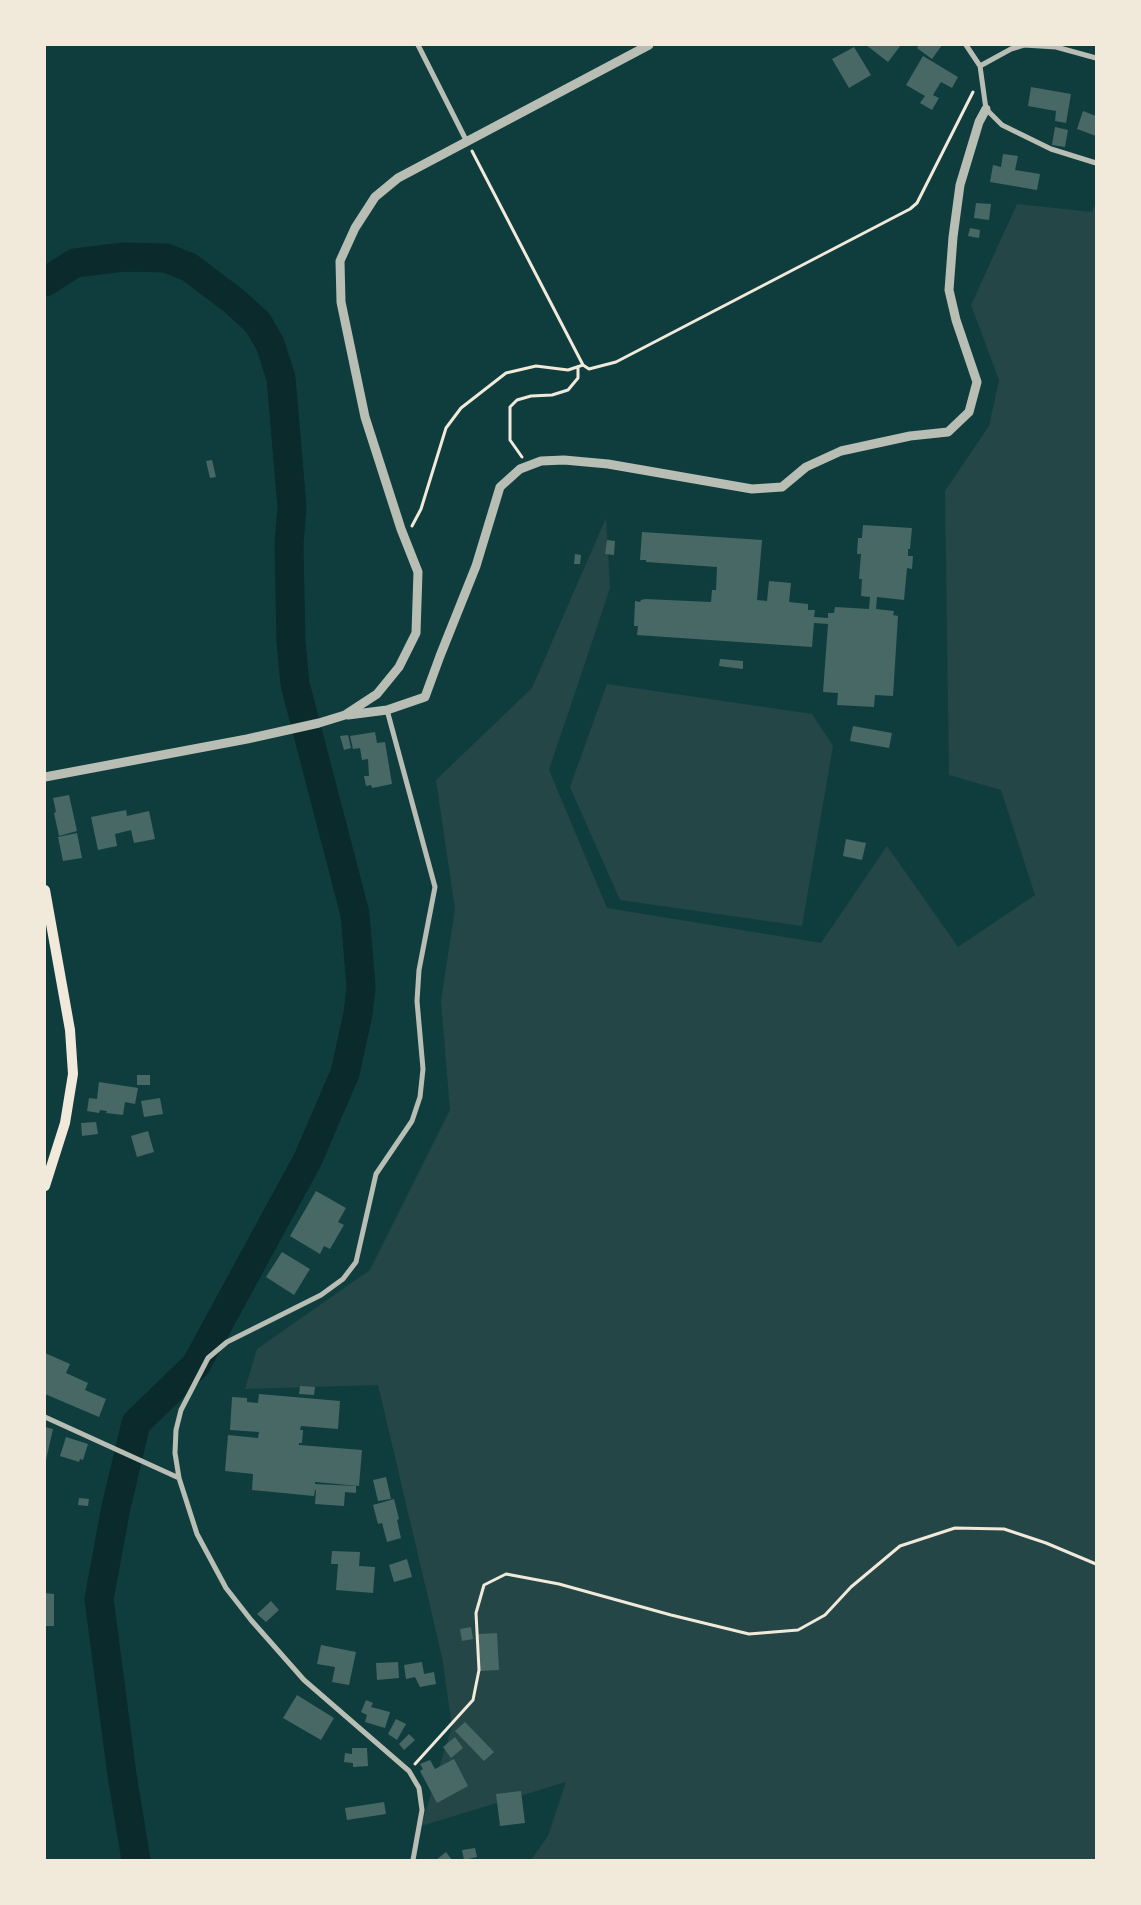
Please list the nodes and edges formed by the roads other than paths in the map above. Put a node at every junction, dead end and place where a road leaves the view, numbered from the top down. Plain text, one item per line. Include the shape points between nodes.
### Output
1 (418, 45) edge
2 (649, 45) edge
3 (966, 45) edge
4 (1096, 58) edge
5 (980, 66) junction
6 (986, 109) junction
7 (467, 142) junction
8 (1096, 163) edge
9 (387, 710) junction
10 (345, 715) junction
11 (45, 777) edge
12 (45, 890) edge
13 (47, 1170) edge
14 (45, 1186) edge
15 (45, 1417) edge
16 (179, 1478) junction
17 (414, 1860) edge

1 - 7 street
2 - 7 street
3 - 5 street
4 - 5 street via 1056,47 1024,45
5 - 6 street
6 - 8 street via 1002,125 1043,145
6 - 9 street via 960,185 949,290 976,382 969,412 948,432 841,450 806,467 782,487 752,489 608,464 564,460 542,461 520,469 500,487 476,566 425,697
7 - 10 street via 398,178 375,197 355,228 340,261 341,302 365,417 400,529 418,572 416,633 399,666 377,694
9 - 10 street
9 - 16 street via 435,887 419,970 417,1001 423,1069 420,1097 412,1121 376,1174 356,1262 343,1280 321,1295 227,1342 208,1358 181,1410 176,1430
10 - 11 street via 247,739
12 - 13 main road via 70,1030 74,1074 65,1123
13 - 14 main road
15 - 16 street
16 - 17 street via 197,1534 226,1588 246,1614 304,1680 409,1771 419,1788 422,1810

